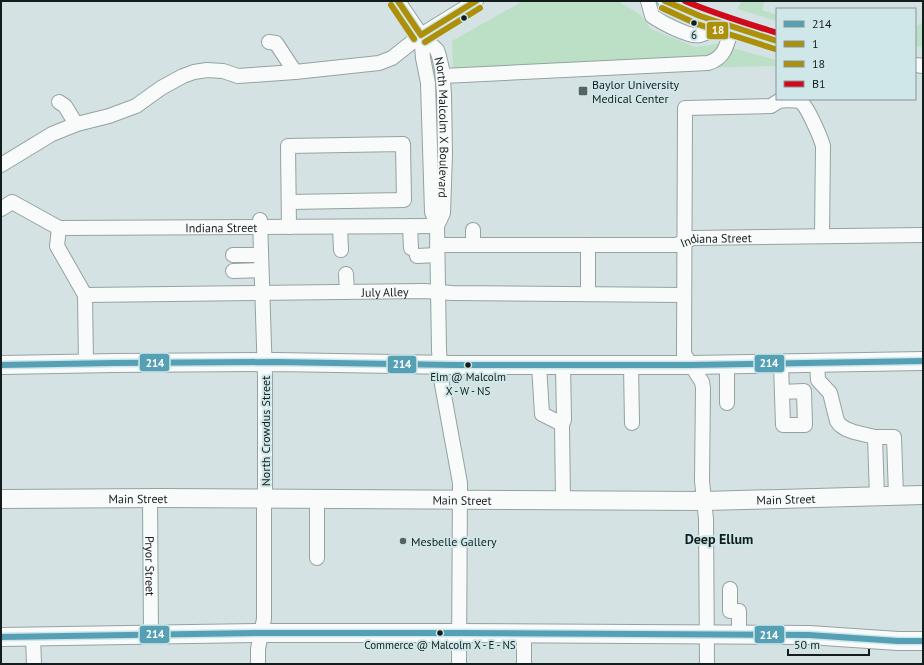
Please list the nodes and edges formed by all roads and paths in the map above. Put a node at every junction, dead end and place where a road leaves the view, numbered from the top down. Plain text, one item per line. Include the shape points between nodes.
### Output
1 (476, 1) edge
2 (648, 1) edge
3 (665, 1) edge
4 (402, 2) edge
5 (727, 26) junction
6 (421, 35) junction
7 (776, 41) edge
8 (269, 42) dead end
9 (295, 72) junction
10 (443, 76) junction
11 (59, 102) dead end
12 (76, 124) junction
13 (430, 154) junction
14 (451, 154) junction
15 (1, 165) edge
16 (289, 202) junction
17 (7, 205) edge
18 (260, 223) junction
19 (410, 226) junction
20 (437, 226) junction
21 (289, 227) junction
22 (340, 227) junction
23 (59, 228) junction
24 (473, 230) dead end
25 (923, 235) edge
26 (822, 236) junction
27 (685, 241) junction
28 (473, 245) junction
29 (588, 245) junction
30 (341, 250) dead end
31 (437, 250) junction
32 (233, 255) dead end
33 (261, 255) junction
34 (261, 270) junction
35 (234, 271) dead end
36 (346, 274) dead end
37 (588, 288) dead end
38 (347, 292) junction
39 (438, 292) junction
40 (262, 293) junction
41 (85, 295) junction
42 (684, 295) junction
43 (923, 361) edge
44 (264, 362) junction
45 (817, 363) junction
46 (86, 364) junction
47 (440, 364) junction
48 (781, 364) junction
49 (1, 365) edge
50 (539, 365) junction
51 (564, 365) junction
52 (631, 365) junction
53 (691, 365) junction
54 (727, 365) junction
55 (782, 392) dead end
56 (727, 404) dead end
57 (632, 422) dead end
58 (562, 424) junction
59 (875, 437) junction
60 (896, 496) junction
61 (923, 496) edge
62 (877, 497) junction
63 (150, 498) junction
64 (265, 498) junction
65 (316, 498) junction
66 (1, 499) edge
67 (460, 500) junction
68 (563, 500) junction
69 (705, 501) junction
70 (317, 558) dead end
71 (730, 589) dead end
72 (262, 633) junction
73 (459, 633) junction
74 (524, 633) junction
75 (707, 634) junction
76 (151, 635) junction
77 (739, 635) junction
78 (33, 636) junction
79 (1, 637) edge
80 (923, 641) edge
81 (34, 664) edge
82 (258, 664) edge
83 (459, 664) edge
84 (524, 664) edge
85 (707, 664) edge

1 - 6 street
2 - 5 street via 652,16 691,34 699,36
3 - 5 street
4 - 6 street, North Malcolm X Boulevard
5 - 7 street
5 - 10 street via 726,48 722,54 708,63
6 - 9 street via 392,58 379,63
6 - 10 street, North Malcolm X Boulevard via 437,50
6 - 13 street, North Malcolm X Boulevard via 428,83
8 - 9 street via 276,43
9 - 12 street via 238,76 223,71 194,72 161,88 136,106 110,116
10 - 14 street, North Malcolm X Boulevard
11 - 12 street via 66,106
12 - 15 street via 52,134
13 - 14 street
13 - 20 street, North Malcolm X Boulevard via 432,212
14 - 20 street, North Malcolm X Boulevard via 443,213
16 - 16 street via 288,146 403,144 404,200
16 - 21 street
17 - 23 street, Indiana Street
18 - 21 street, Indiana Street
18 - 23 street, Indiana Street
18 - 33 street, North Crowdus Street
19 - 20 street, Indiana Street
19 - 22 street, Indiana Street
19 - 31 street, Indiana Street via 414,252
20 - 31 street, North Malcolm X Boulevard
21 - 22 street, Indiana Street
22 - 30 street
23 - 41 street via 57,246 66,254 81,278
24 - 28 street
25 - 26 street, Indiana Street
26 - 27 street, Indiana Street via 693,238
26 - 27 street via 821,139 806,107 801,102 781,100 771,106 685,108
27 - 29 street, Indiana Street via 676,245
27 - 42 street
28 - 29 street, Indiana Street
28 - 31 street, Indiana Street
29 - 37 street
31 - 39 street, North Malcolm X Boulevard
32 - 33 street
33 - 34 street, North Crowdus Street
34 - 35 street
34 - 40 street, North Crowdus Street
36 - 38 street
38 - 39 street, July Alley
38 - 40 street, July Alley
39 - 42 street, July Alley
39 - 47 street, North Malcolm X Boulevard
40 - 41 street, July Alley
40 - 44 street, North Crowdus Street
41 - 46 street
42 - 53 street via 684,354
43 - 45 main road
44 - 46 main road
44 - 47 main road
44 - 64 street, North Crowdus Street
45 - 48 main road
45 - 59 street via 818,380 830,393 840,425 854,432
46 - 49 main road
47 - 50 main road
47 - 67 street, North Malcolm X Boulevard via 460,483
48 - 54 main road
48 - 55 street
50 - 51 main road
50 - 58 street via 542,414
51 - 52 main road
51 - 58 street
52 - 53 main road
52 - 57 street
53 - 54 main road
53 - 69 street via 703,388 702,481
54 - 56 street
58 - 68 street
59 - 60 street via 894,437
59 - 62 street
60 - 61 main road, Main Street
60 - 62 main road, Main Street
62 - 69 main road, Main Street
63 - 64 main road, Main Street
63 - 66 main road, Main Street
63 - 76 street, Pryor Street
64 - 65 main road, Main Street
64 - 72 street, North Crowdus Street
65 - 67 main road, Main Street
65 - 70 street
67 - 68 main road, Main Street
67 - 73 street, North Malcolm X Boulevard
68 - 69 main road, Main Street
69 - 75 street
71 - 77 street via 730,611 739,611
72 - 73 main road
72 - 76 main road
72 - 82 street, North Crowdus Street
73 - 74 main road
73 - 83 street, North Malcolm X Boulevard
74 - 75 main road
74 - 84 street
75 - 77 main road
75 - 85 street
76 - 78 main road
77 - 80 main road via 809,635 898,642
78 - 79 main road
78 - 81 street

